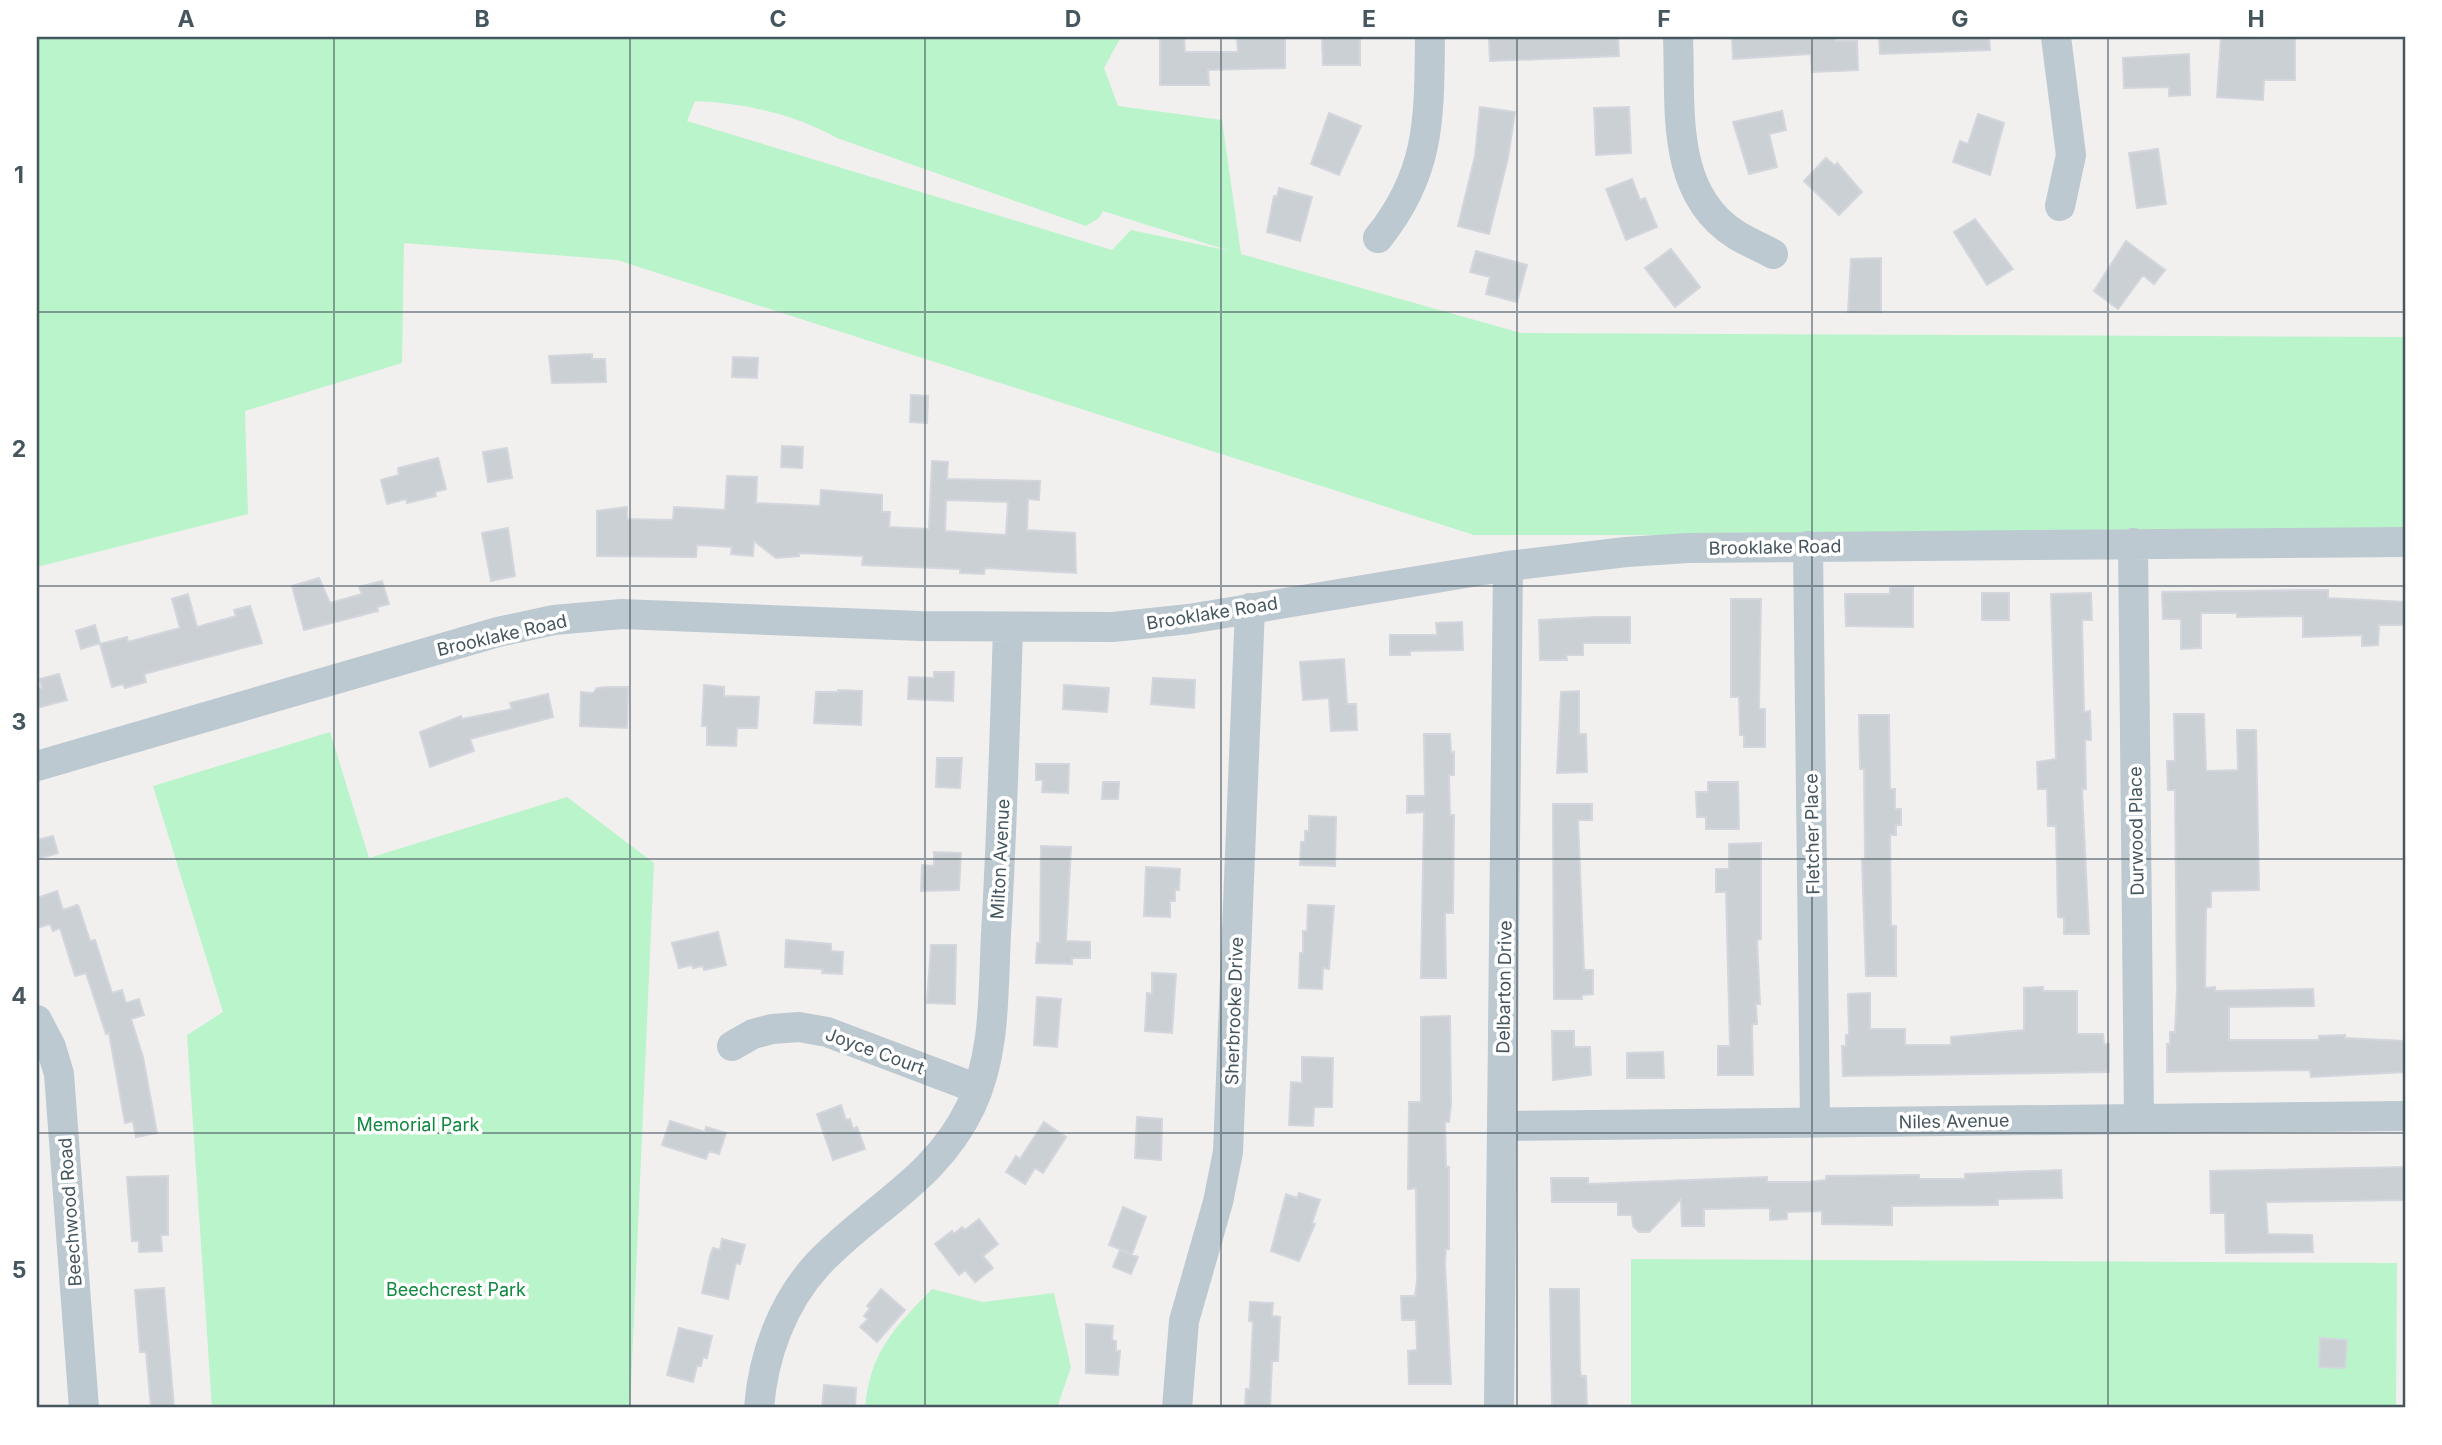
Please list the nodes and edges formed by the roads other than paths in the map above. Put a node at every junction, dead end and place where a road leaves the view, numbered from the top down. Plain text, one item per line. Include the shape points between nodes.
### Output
1 (1430, 37) edge
2 (1678, 37) edge
3 (2056, 37) edge
4 (2060, 206) dead end
5 (1378, 238) dead end
6 (1773, 254) dead end
7 (2405, 542) edge
8 (2133, 543) junction
9 (1808, 546) junction
10 (1508, 566) junction
11 (1250, 608) junction
12 (1008, 627) junction
13 (37, 766) edge
14 (37, 1020) edge
15 (732, 1046) dead end
16 (978, 1089) junction
17 (2405, 1116) edge
18 (2139, 1119) junction
19 (1815, 1122) junction
20 (1502, 1126) junction
21 (84, 1408) edge
22 (759, 1408) edge
23 (1177, 1408) edge
24 (1499, 1408) edge

1 - 5 street via 1429,107 1420,166 1409,192
2 - 6 street via 1683,155 1691,181 1724,225
3 - 4 street via 2071,155
7 - 8 street, Brooklake Road
8 - 9 street, Brooklake Road
8 - 18 street, Durwood Place
9 - 10 street, Brooklake Road via 1639,551
9 - 19 street, Fletcher Place
10 - 11 street, Brooklake Road
10 - 20 street, Delbarton Drive
11 - 12 street, Brooklake Road via 1113,627
11 - 23 street, Sherbrooke Drive via 1228,1152 1184,1321
12 - 13 street, Brooklake Road via 647,614 554,620 498,632
12 - 16 street, Milton Avenue via 990,1045
14 - 21 street, Beechwood Road via 60,1074
15 - 16 street, Joyce Court via 772,1029 827,1031
16 - 22 street via 955,1137 938,1159 839,1244 800,1287 764,1365
17 - 18 street, Niles Avenue
18 - 19 street, Niles Avenue
19 - 20 street, Niles Avenue
20 - 24 street, Delbarton Drive

